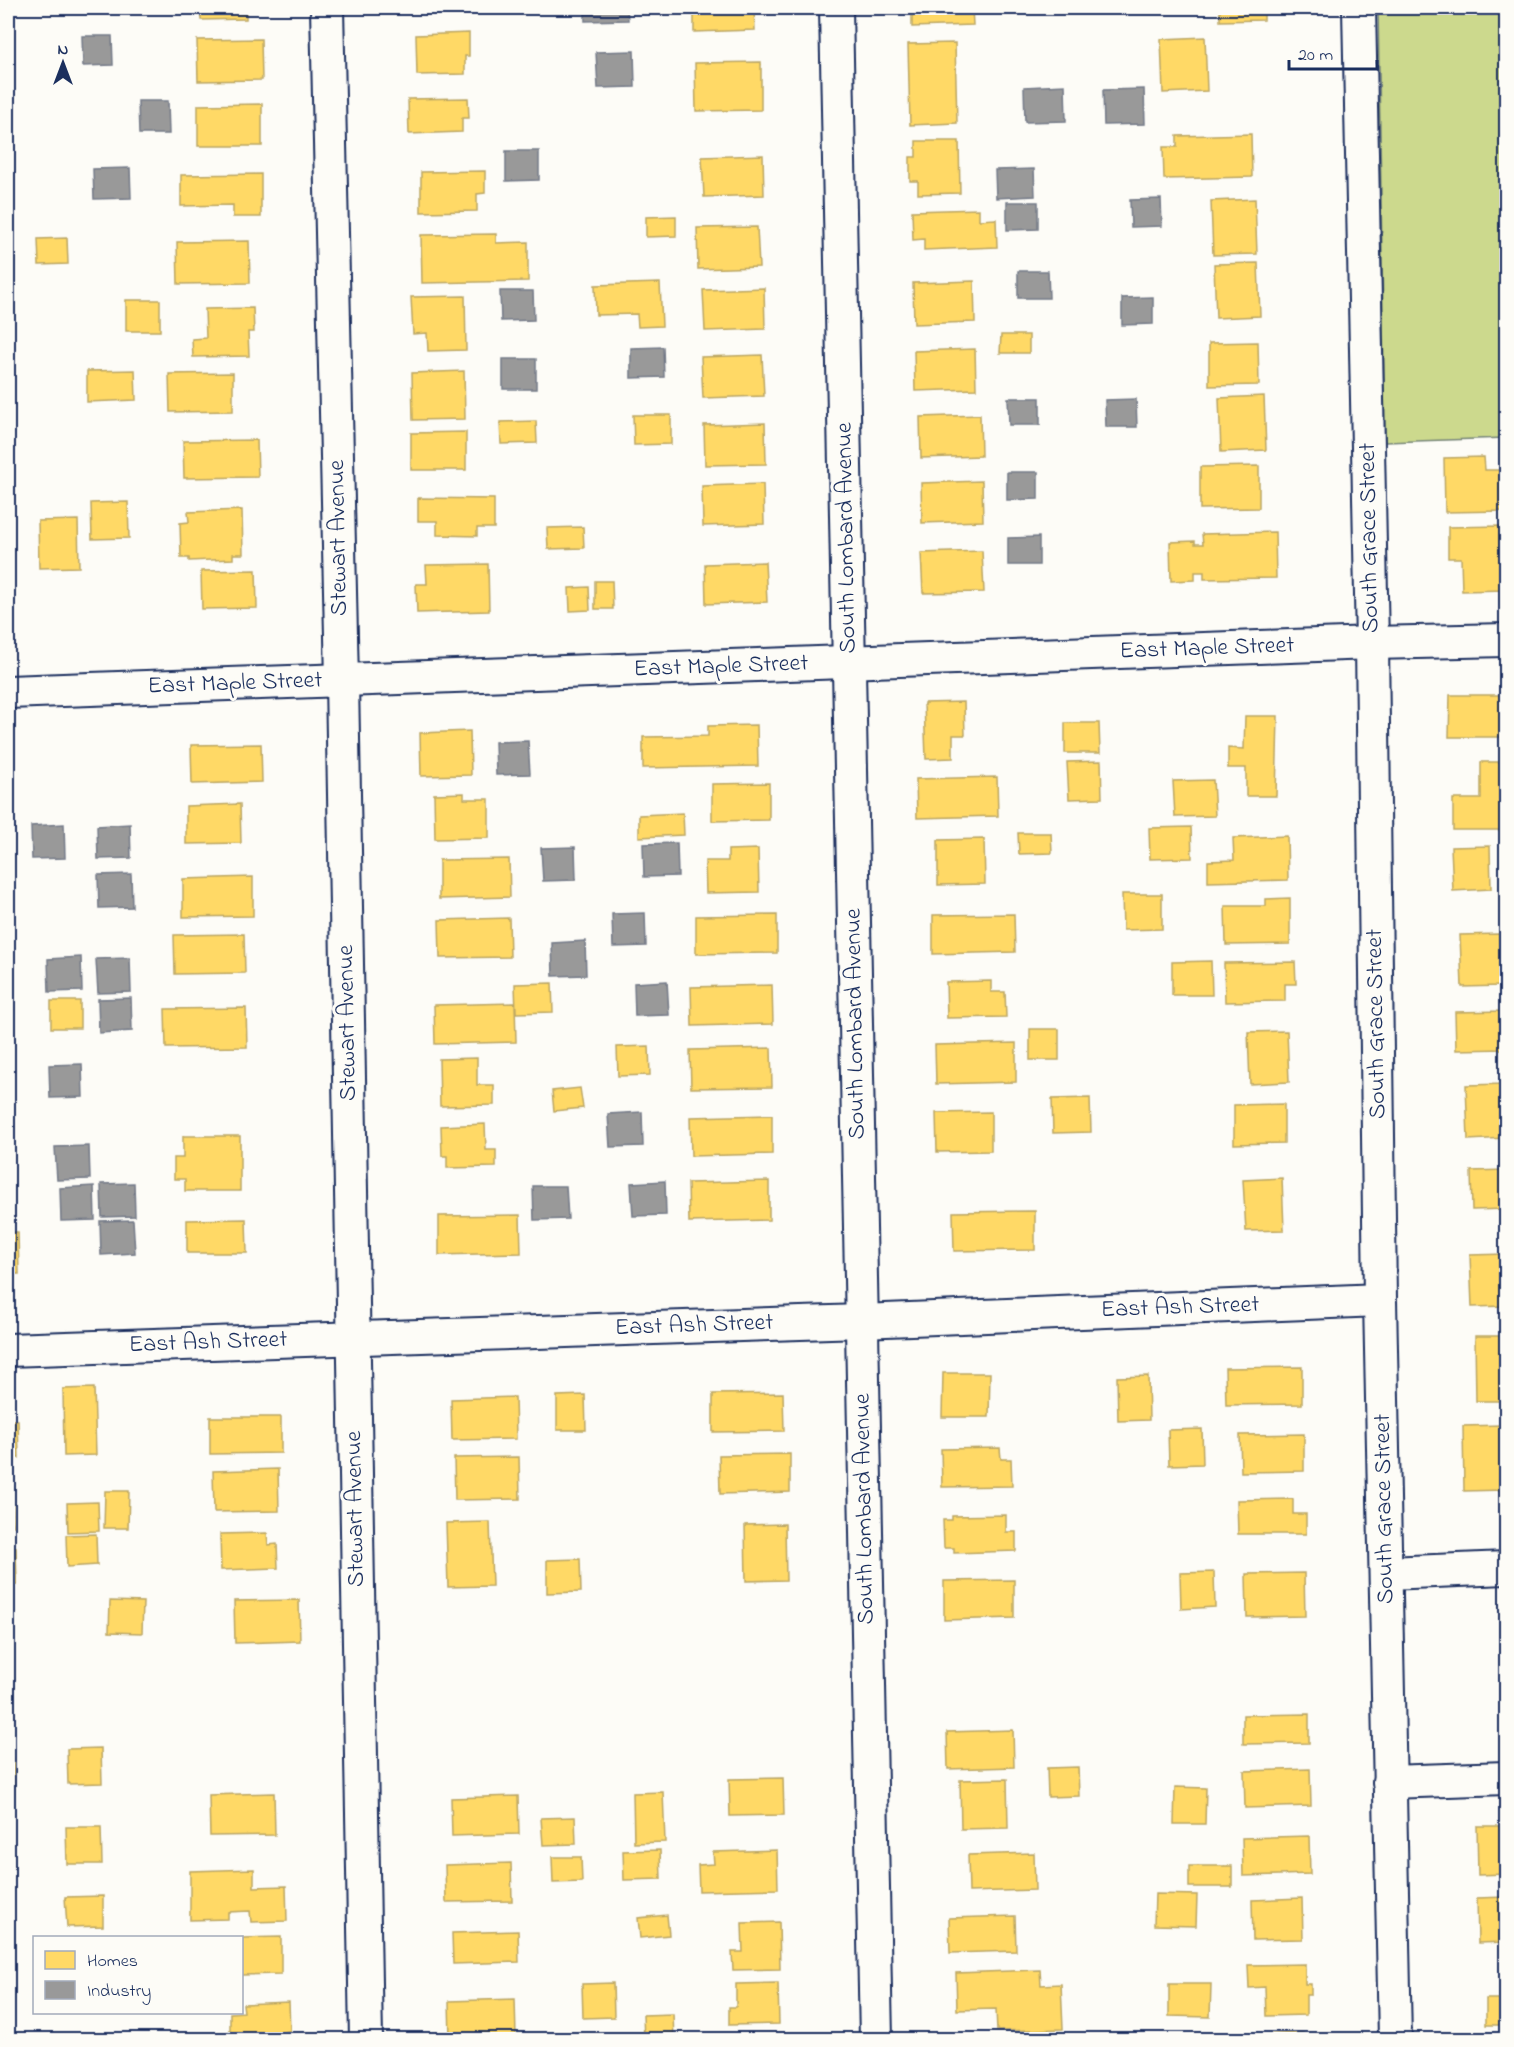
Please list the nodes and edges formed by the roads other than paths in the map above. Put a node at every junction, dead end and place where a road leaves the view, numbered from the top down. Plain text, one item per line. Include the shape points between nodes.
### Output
1 (327, 8) edge
2 (836, 8) edge
3 (1359, 8) edge
4 (1506, 640) edge
5 (1372, 643) junction
6 (850, 662) junction
7 (342, 681) junction
8 (8, 692) edge
9 (1380, 1300) junction
10 (861, 1320) junction
11 (353, 1338) junction
12 (8, 1350) edge
13 (1506, 1568) edge
14 (1387, 1572) junction
15 (1506, 1778) edge
16 (1389, 1782) junction
17 (366, 2040) edge
18 (876, 2040) edge
19 (1395, 2040) edge

1 - 7 street, Stewart Avenue
2 - 6 street, South Lombard Avenue
3 - 5 street, South Grace Street
4 - 5 street, East Maple Street
5 - 6 street, East Maple Street
5 - 9 street, South Grace Street
6 - 7 street, East Maple Street
6 - 10 street, South Lombard Avenue
7 - 8 street, East Maple Street
7 - 11 street, Stewart Avenue
9 - 10 street, East Ash Street
9 - 14 street, South Grace Street
10 - 11 street, East Ash Street
10 - 18 street, South Lombard Avenue
11 - 12 street, East Ash Street
11 - 17 street, Stewart Avenue
13 - 14 street
14 - 16 street, South Grace Street
15 - 16 street
16 - 19 street, South Grace Street

